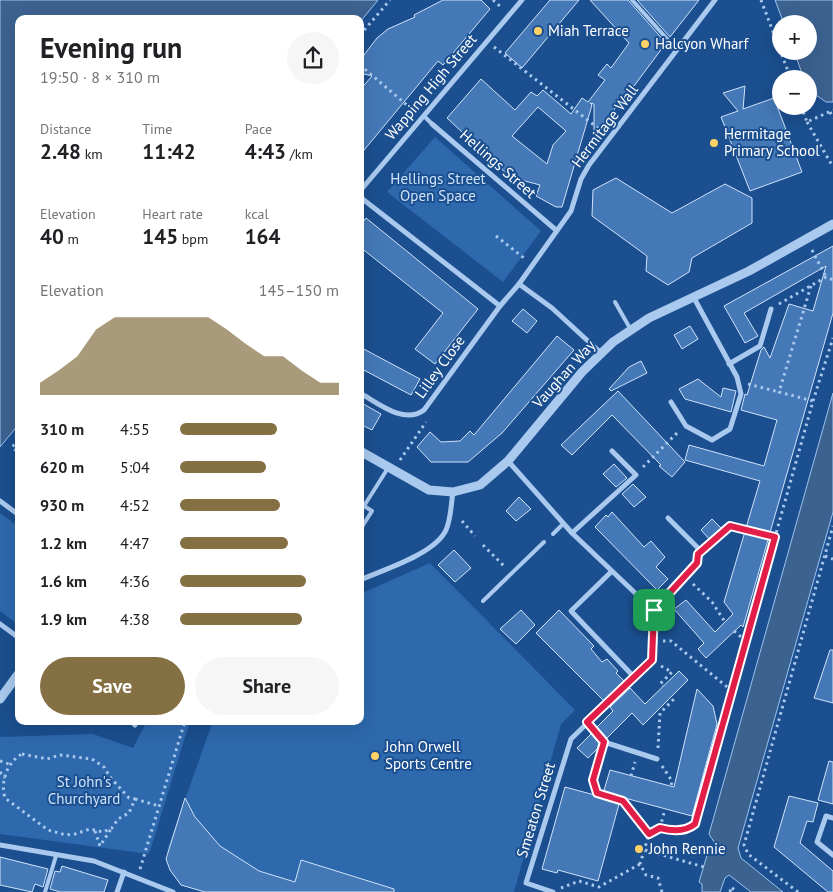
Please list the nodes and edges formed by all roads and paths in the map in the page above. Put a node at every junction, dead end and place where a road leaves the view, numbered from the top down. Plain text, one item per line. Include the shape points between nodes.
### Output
1 (390, 0) edge
2 (522, 0) edge
3 (632, 0) edge
4 (715, 0) edge
5 (760, 0) edge
6 (657, 16) dead end
7 (652, 21) junction
8 (364, 30) edge
9 (488, 42) junction
10 (678, 51) junction
11 (364, 68) edge
12 (787, 70) edge
13 (406, 105) dead end
14 (832, 111) edge
15 (805, 115) edge
16 (424, 117) junction
17 (833, 118) edge
18 (808, 122) junction
19 (432, 124) joint
20 (609, 137) junction
21 (833, 167) edge
22 (364, 186) edge
23 (364, 200) edge
24 (833, 224) edge
25 (556, 230) junction
26 (496, 236) dead end
27 (812, 250) dead end
28 (524, 258) dead end
29 (826, 277) junction
30 (833, 280) edge
31 (519, 284) junction
32 (811, 286) junction
33 (694, 298) junction
34 (616, 302) dead end
35 (500, 306) junction
36 (771, 309) joint
37 (631, 330) junction
38 (833, 338) edge
39 (601, 353) junction
40 (729, 364) junction
41 (746, 384) dead end
42 (779, 392) junction
43 (364, 395) edge
44 (671, 402) dead end
45 (813, 402) junction
46 (431, 415) dead end
47 (669, 439) dead end
48 (612, 451) dead end
49 (364, 453) edge
50 (652, 456) dead end
51 (402, 457) dead end
52 (508, 461) junction
53 (388, 468) junction
54 (453, 492) junction
55 (0, 501) edge
56 (364, 506) edge
57 (364, 506) edge
58 (15, 512) edge
59 (668, 518) dead end
60 (462, 520) dead end
61 (364, 524) edge
62 (564, 524) junction
63 (833, 526) edge
64 (572, 533) junction
65 (553, 534) dead end
66 (476, 536) dead end
67 (775, 537) junction
68 (544, 542) dead end
69 (483, 545) dead end
70 (698, 554) junction
71 (824, 556) junction
72 (833, 559) edge
73 (611, 572) junction
74 (512, 574) junction
75 (685, 577) junction
76 (364, 578) edge
77 (484, 600) dead end
78 (654, 610) junction
79 (725, 622) dead end
80 (0, 624) edge
81 (734, 632) dead end
82 (15, 635) edge
83 (661, 641) dead end
84 (746, 641) junction
85 (652, 660) junction
86 (634, 677) junction
87 (15, 678) edge
88 (663, 686) dead end
89 (732, 691) junction
90 (672, 696) dead end
91 (0, 699) edge
92 (587, 722) junction
93 (184, 725) edge
94 (604, 742) junction
95 (657, 759) junction
96 (0, 761) edge
97 (10, 764) junction
98 (0, 772) edge
99 (5, 779) junction
100 (593, 780) joint
101 (671, 787) dead end
102 (135, 799) junction
103 (159, 806) junction
104 (665, 809) dead end
105 (833, 818) edge
106 (112, 828) junction
107 (660, 828) junction
108 (95, 831) junction
109 (649, 834) junction
110 (0, 844) edge
111 (645, 850) junction
112 (833, 855) edge
113 (56, 856) junction
114 (640, 864) junction
115 (704, 867) dead end
116 (124, 872) junction
117 (136, 880) junction
118 (45, 892) edge
119 (117, 892) edge
120 (173, 892) edge
121 (553, 892) edge
122 (662, 892) edge
123 (730, 892) edge
124 (737, 892) edge
125 (798, 892) edge

1 - 8 path
2 - 9 street, Wapping High Street
3 - 7 lane
4 - 10 street, Hermitage Wall
5 - 12 path
6 - 7 lane
7 - 10 lane
9 - 16 street, Wapping High Street
9 - 20 path
10 - 20 street, Hermitage Wall
11 - 13 path
14 - 17 path
14 - 18 path
15 - 18 path
16 - 19 lane, Hellings Street
16 - 22 street, Wapping High Street
18 - 21 path
19 - 25 street, Hellings Street
20 - 25 street, Hermitage Wall via 581,179 571,211
23 - 35 street
24 - 33 street, Vaughan Way
25 - 31 street, Hermitage Wall
26 - 28 path
27 - 29 path
29 - 30 path
29 - 32 path
31 - 35 street, Lilley Close
31 - 39 street via 552,308
32 - 36 path
32 - 42 path
33 - 37 street, Vaughan Way
33 - 40 street
34 - 37 lane
35 - 43 street, Lilley Close via 418,415 408,416 393,411
36 - 40 street via 760,346
37 - 39 street, Vaughan Way
38 - 45 path
39 - 52 street, Vaughan Way via 570,385
40 - 44 street via 737,377 741,394 730,429 712,440 686,426
41 - 42 path
42 - 45 path
45 - 67 path
46 - 51 path, Lilley Close
47 - 50 path
48 - 64 street via 636,475
49 - 53 street
52 - 54 street, Vaughan Way via 480,485
52 - 62 street
53 - 54 street via 429,490
53 - 56 lane
54 - 76 street via 446,530 438,540 409,559
55 - 58 street
57 - 61 lane via 372,511
59 - 70 street via 698,548
60 - 66 path
62 - 64 street
62 - 65 lane
63 - 71 path
64 - 73 street
67 - 70 path via 730,526
67 - 84 path
68 - 74 lane
69 - 74 path
70 - 75 street via 697,563
71 - 72 path
71 - 125 path via 744,845 748,854
73 - 78 street
73 - 86 street via 571,611
74 - 77 lane
75 - 78 street
75 - 79 path via 712,602
78 - 85 street
80 - 82 street
81 - 84 path
83 - 89 path via 671,641
84 - 89 path
85 - 86 street, Smeaton Street
85 - 88 path via 672,672 660,684
86 - 92 street, Smeaton Street
87 - 91 street
89 - 107 path via 695,824 671,832
90 - 95 path via 674,698 660,713
92 - 94 street
92 - 121 street, Smeaton Street via 571,739 526,883
93 - 103 path
94 - 95 street
94 - 100 street
95 - 101 path via 672,781
96 - 97 path
97 - 99 path
97 - 102 path via 13,758 22,754 47,759 60,755 92,758 104,767 129,798
98 - 99 path
99 - 108 path via 5,798 48,830 66,835 90,829
100 - 109 path via 597,793 624,799
102 - 103 path
102 - 106 path via 129,813 118,819
103 - 117 path
104 - 107 path
105 - 112 street via 826,816 817,842
106 - 108 path
106 - 108 path via 100,846
107 - 109 path
109 - 111 path
110 - 113 street
111 - 114 path
111 - 115 path
113 - 116 street via 83,858
113 - 118 lane
114 - 121 path via 599,887 579,881
114 - 122 path via 646,875 658,878
116 - 117 street
116 - 119 street
117 - 120 street
123 - 124 path via 731,887

